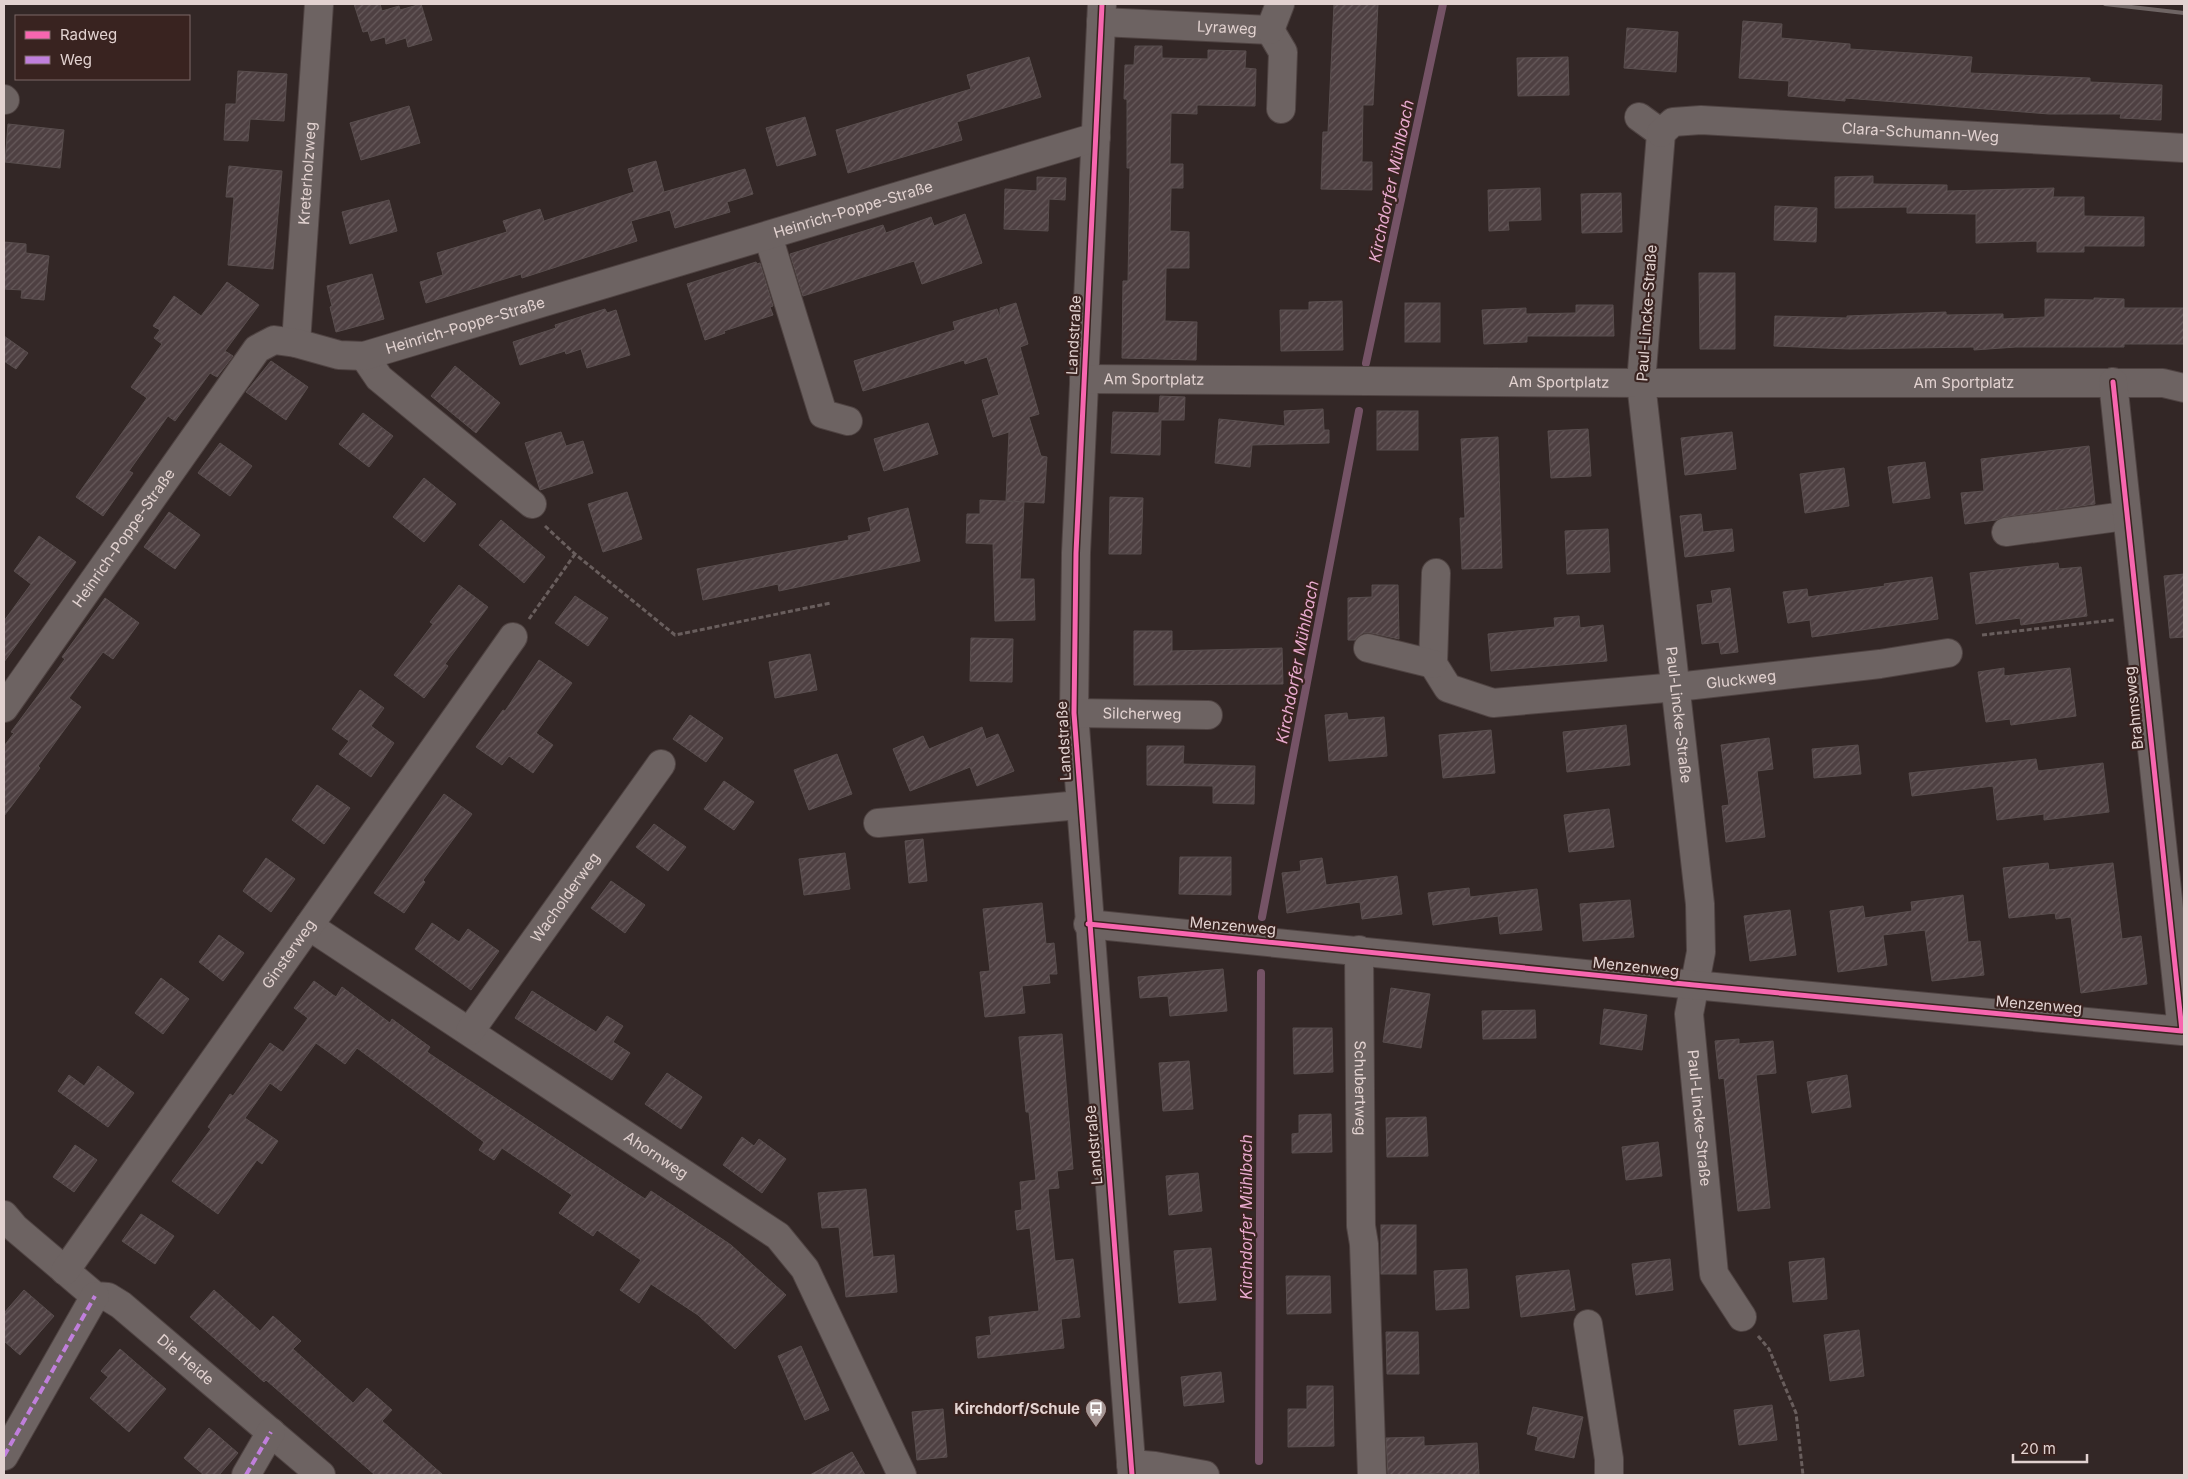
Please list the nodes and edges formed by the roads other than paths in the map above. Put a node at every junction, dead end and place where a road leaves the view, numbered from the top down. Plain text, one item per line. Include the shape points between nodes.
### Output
1 (319, 4) edge
2 (1280, 4) edge
3 (1102, 13) edge
4 (1270, 30) junction
5 (1281, 109) dead end
6 (1650, 125) joint
7 (1096, 137) junction
8 (2184, 148) edge
9 (768, 236) junction
10 (296, 342) junction
11 (364, 356) junction
12 (1084, 379) junction
13 (2113, 382) junction
14 (1641, 383) junction
15 (2184, 388) edge
16 (848, 421) dead end
17 (532, 504) road end
18 (2125, 516) junction
19 (2006, 532) dead end
20 (1436, 573) dead end
21 (513, 637) road end
22 (1368, 648) dead end
23 (1948, 653) dead end
24 (1433, 664) junction
25 (1677, 687) junction
26 (4, 708) edge
27 (1074, 713) junction
28 (1208, 715) dead end
29 (661, 764) dead end
30 (1080, 805) junction
31 (878, 822) dead end
32 (1088, 924) junction
33 (309, 926) junction
34 (1359, 950) junction
35 (1694, 985) junction
36 (470, 1031) junction
37 (2182, 1031) joint
38 (4, 1215) edge
39 (65, 1271) junction
40 (95, 1296) junction
41 (1742, 1317) road end
42 (1588, 1324) dead end
43 (271, 1432) junction
44 (4, 1456) edge
45 (1132, 1470) edge
46 (246, 1475) edge
47 (321, 1475) edge
48 (902, 1475) edge
49 (1205, 1475) edge
50 (1372, 1475) edge
51 (1609, 1475) edge

1 - 10 street, Kreterholzweg
2 - 4 street
3 - 4 street, Lyraweg
3 - 7 street, Landstraße
4 - 5 street, Lyraweg via 1283,52
6 - 8 street, Clara-Schumann-Weg via 1701,120
6 - 14 street, Paul-Lincke-Straße
7 - 9 street, Heinrich-Poppe-Straße
7 - 12 street, Landstraße
9 - 11 street, Heinrich-Poppe-Straße
9 - 16 street via 823,414
10 - 11 street, Heinrich-Poppe-Straße via 340,355
10 - 26 street, Heinrich-Poppe-Straße via 274,340 257,349
11 - 17 street via 379,378
12 - 14 street, Am Sportplatz
12 - 27 street, Landstraße via 1076,553
13 - 14 street, Am Sportplatz
13 - 15 street, Am Sportplatz via 2163,383
13 - 18 street, Brahmsweg
14 - 25 street, Paul-Lincke-Straße
18 - 19 street
18 - 37 street, Brahmsweg
20 - 24 street
21 - 33 street, Ginsterweg
22 - 24 street
23 - 25 street, Gluckweg
24 - 25 street, Gluckweg via 1448,688 1493,703
25 - 35 street, Paul-Lincke-Straße via 1700,904 1701,952
27 - 28 street, Silcherweg
27 - 30 street, Landstraße
29 - 36 street, Wacholderweg
30 - 31 street
30 - 32 street, Landstraße
32 - 34 street, Menzenweg
32 - 45 street, Landstraße
33 - 36 street, Ahornweg
33 - 39 street, Ginsterweg
34 - 35 street, Menzenweg
34 - 50 street, Schubertweg via 1361,1226
35 - 37 street, Menzenweg
35 - 41 street, Paul-Lincke-Straße via 1689,1014 1714,1274
36 - 48 street, Ahornweg via 778,1236 805,1269
38 - 39 street, Die Heide
39 - 40 street, Die Heide
40 - 43 street, Die Heide via 108,1297 121,1305
40 - 44 street
42 - 51 street
43 - 46 street
43 - 47 street, Die Heide
45 - 49 street via 1155,1466

